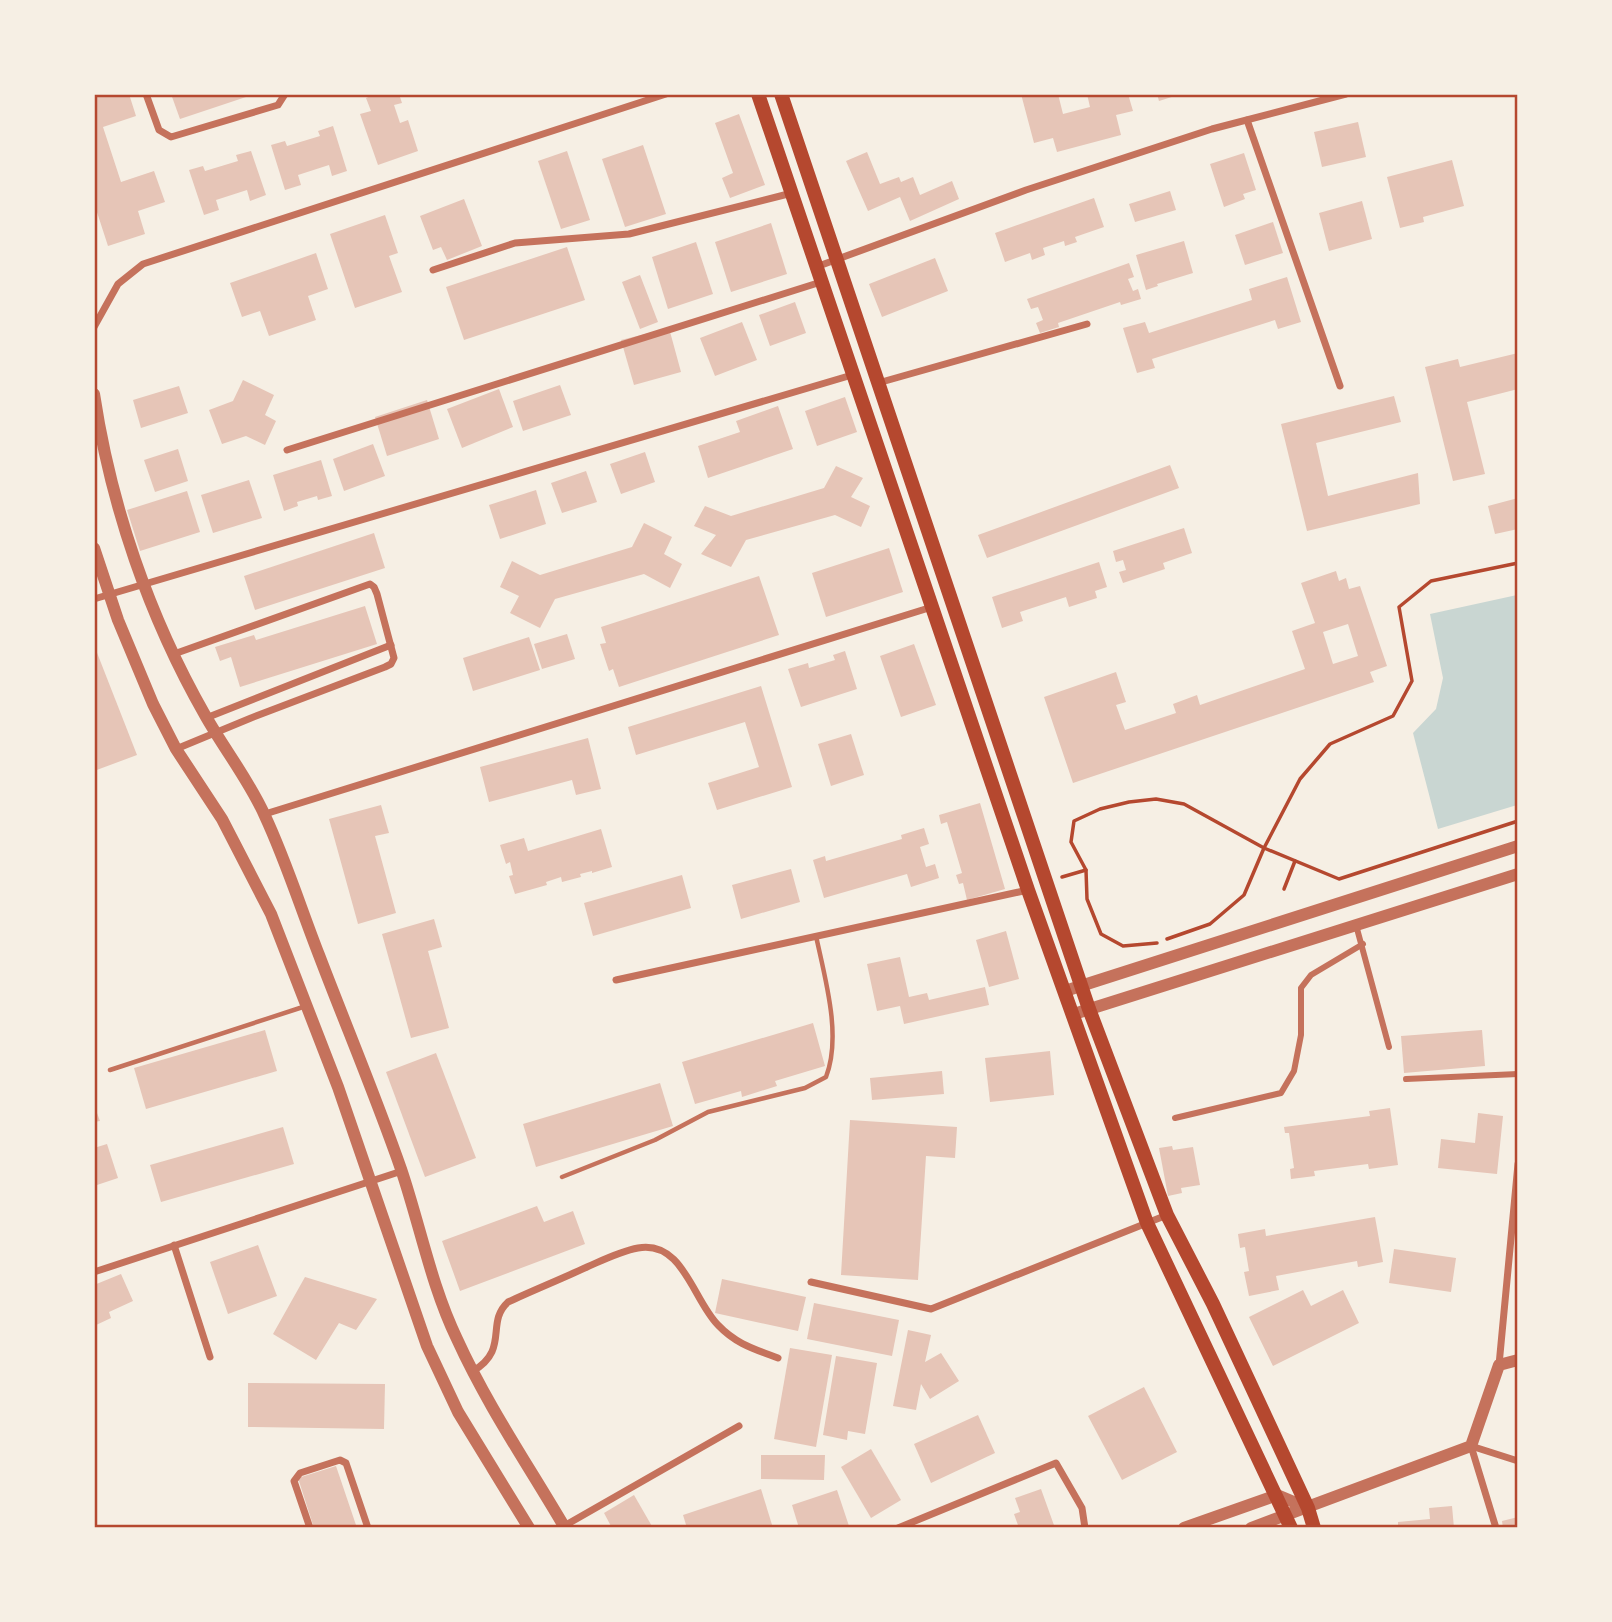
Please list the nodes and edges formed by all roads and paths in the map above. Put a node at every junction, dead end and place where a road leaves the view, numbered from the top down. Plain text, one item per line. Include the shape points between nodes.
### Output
1 (146, 94) edge
2 (285, 94) edge
3 (666, 94) edge
4 (758, 94) edge
5 (781, 94) edge
6 (1346, 94) edge
7 (1247, 120) junction
8 (792, 192) junction
9 (835, 260) junction
10 (816, 267) junction
11 (433, 270) dead end
12 (821, 282) junction
13 (1087, 324) dead end
14 (94, 327) edge
15 (852, 375) junction
16 (877, 384) junction
17 (1340, 386) dead end
18 (94, 394) edge
19 (287, 450) dead end
20 (94, 548) edge
21 (1517, 563) edge
22 (144, 583) junction
23 (110, 594) junction
24 (94, 599) edge
25 (933, 607) junction
26 (391, 645) junction
27 (174, 654) junction
28 (206, 718) junction
29 (217, 732) junction
30 (176, 748) junction
31 (265, 814) junction
32 (1517, 821) edge
33 (1517, 846) edge
34 (1264, 848) junction
35 (1295, 861) junction
36 (1086, 870) junction
37 (1517, 874) edge
38 (1046, 882) junction
39 (1284, 889) dead end
40 (1028, 890) junction
41 (1356, 923) junction
42 (816, 935) junction
43 (1363, 944) junction
44 (616, 979) dead end
45 (1082, 985) junction
46 (1065, 991) junction
47 (306, 1006) junction
48 (1090, 1009) junction
49 (1074, 1014) junction
50 (1389, 1047) dead end
51 (110, 1070) dead end
52 (1517, 1074) edge
53 (1406, 1079) dead end
54 (1175, 1118) dead end
55 (1517, 1164) edge
56 (402, 1171) junction
57 (562, 1177) dead end
58 (369, 1181) junction
59 (1167, 1215) junction
60 (1147, 1223) junction
61 (174, 1244) junction
62 (94, 1272) edge
63 (810, 1282) dead end
64 (210, 1357) dead end
65 (778, 1358) dead end
66 (1517, 1360) edge
67 (1499, 1365) junction
68 (473, 1371) junction
69 (738, 1426) dead end
70 (1471, 1446) junction
71 (1517, 1461) edge
72 (1277, 1495) junction
73 (1308, 1508) junction
74 (1289, 1522) edge
75 (564, 1527) edge
76 (310, 1528) edge
77 (368, 1528) edge
78 (529, 1528) edge
79 (898, 1528) edge
80 (1085, 1528) edge
81 (1184, 1528) edge
82 (1251, 1528) edge
83 (1314, 1528) edge
84 (1496, 1528) edge

1 - 2 street via 159,130 171,137 278,105
3 - 14 street via 143,264 118,284
4 - 8 main road
5 - 9 main road
6 - 7 street
7 - 9 street via 1026,190
7 - 17 street
8 - 10 main road
8 - 11 street via 629,234 514,243
9 - 10 street
9 - 16 main road
10 - 12 main road
12 - 15 main road
12 - 19 street
13 - 16 street
15 - 22 street
15 - 25 main road
16 - 38 main road
18 - 22 street via 121,517
20 - 23 street
21 - 34 path via 1431,580 1399,607 1412,681 1393,716 1330,744 1300,779
22 - 23 street
22 - 27 street
23 - 24 street
23 - 30 street via 153,704
25 - 31 street
25 - 40 main road
26 - 27 street via 370,584
26 - 28 street
26 - 29 street via 394,658 386,667
27 - 28 street
28 - 29 street
29 - 30 street
29 - 31 street
30 - 47 street via 245,862 271,914
31 - 56 street
32 - 35 path via 1339,879
33 - 45 street
34 - 35 path
34 - 36 path via 1184,804 1156,799 1129,802 1074,821 1071,842
34 - 36 path via 1244,895 1210,924 1157,943 1123,947 1101,934 1087,899
35 - 39 path
36 - 38 path
37 - 41 street
38 - 45 main road
40 - 42 street
40 - 46 main road
41 - 43 street
41 - 48 street
42 - 44 street
42 - 57 lane via 831,1006 831,1063 826,1077 805,1088 708,1112 655,1140
43 - 50 street
43 - 54 street via 1311,975 1301,988 1301,1035 1294,1071 1282,1093
45 - 46 street
45 - 48 main road
46 - 49 main road
47 - 51 lane
47 - 58 street
48 - 49 street
48 - 59 main road
49 - 60 main road
52 - 53 street
55 - 67 street
56 - 58 street
56 - 68 street via 438,1291
58 - 61 street
58 - 78 street via 426,1346 457,1412
59 - 60 street
59 - 73 main road
60 - 63 street via 931,1309
60 - 72 main road
61 - 62 street
61 - 64 street
65 - 68 street via 741,1345 716,1323 670,1255 657,1247 609,1258 508,1302 497,1323 494,1351
66 - 67 street
67 - 70 street
68 - 75 street
69 - 75 street
70 - 71 street
70 - 73 street
70 - 84 street
72 - 73 street
72 - 74 main road
72 - 81 street
73 - 74 street
73 - 83 main road
74 - 82 street
76 - 77 street via 295,1480 300,1473 340,1460 346,1463
79 - 80 street via 1056,1463 1082,1508

